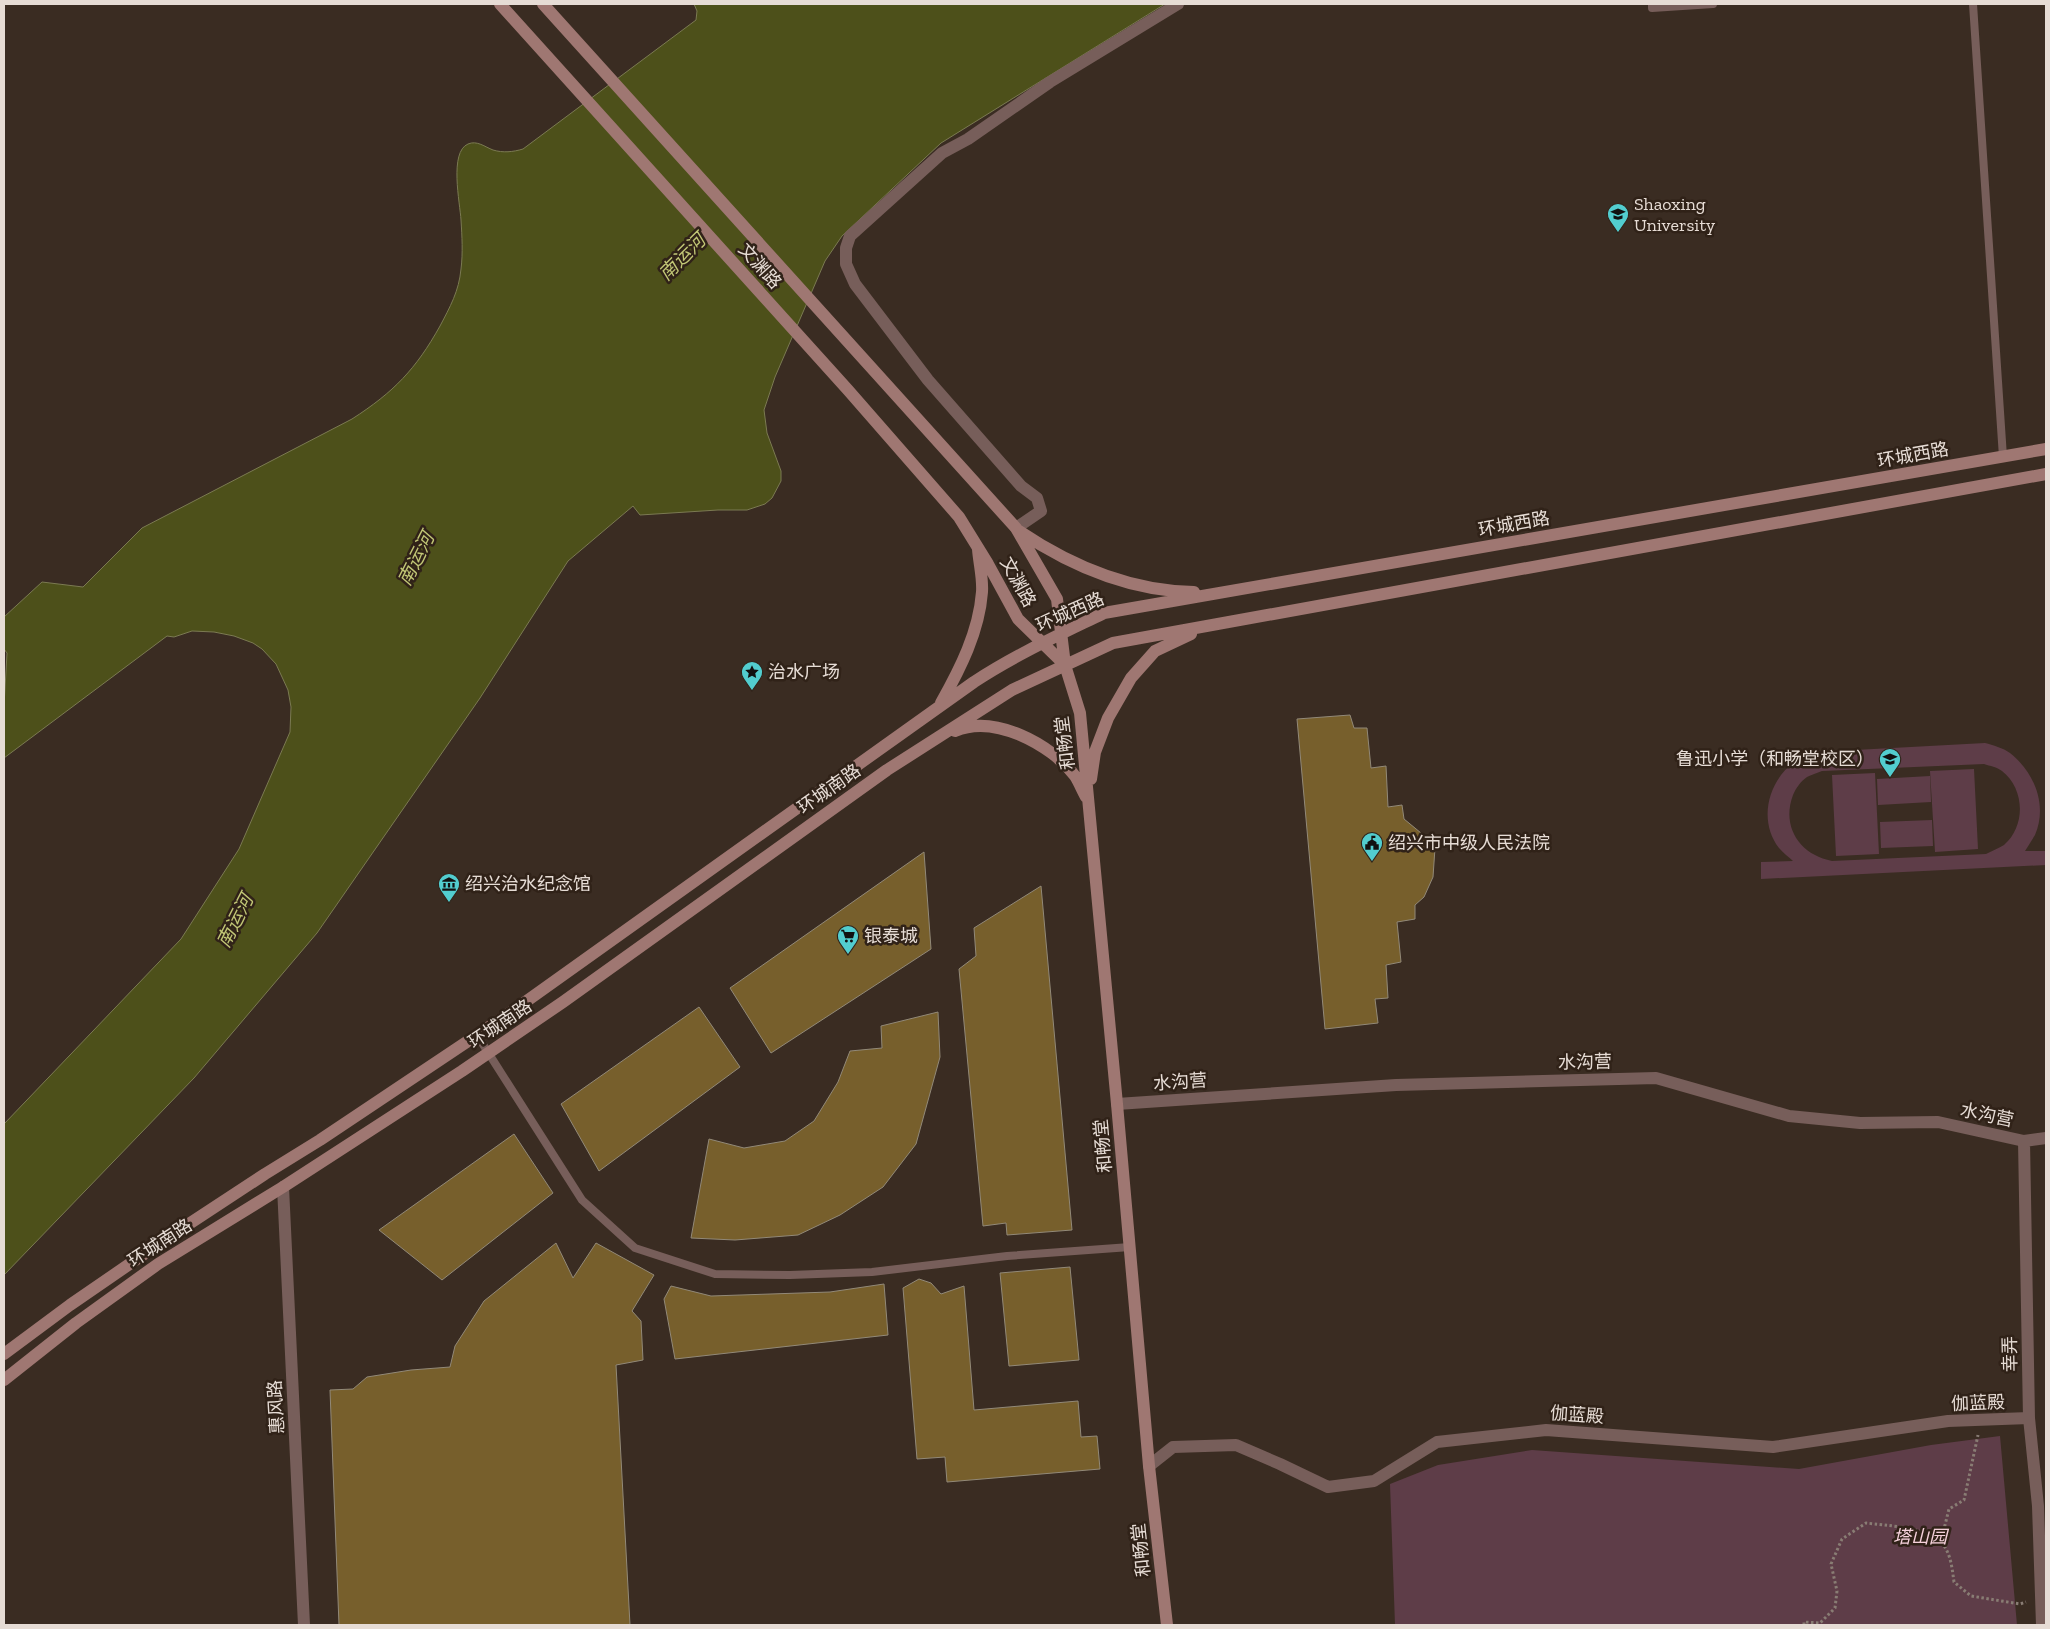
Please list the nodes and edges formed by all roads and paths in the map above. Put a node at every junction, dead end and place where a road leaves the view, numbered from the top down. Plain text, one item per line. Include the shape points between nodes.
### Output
1 (500, 4) edge
2 (543, 4) edge
3 (1178, 4) edge
4 (1652, 4) edge
5 (1713, 4) edge
6 (1973, 4) edge
7 (2046, 450) edge
8 (2003, 457) junction
9 (2046, 474) edge
10 (1016, 528) junction
11 (978, 547) junction
12 (1224, 592) junction
13 (1228, 622) junction
14 (1061, 634) junction
15 (1042, 643) junction
16 (999, 666) joint
17 (1065, 666) junction
18 (939, 706) junction
19 (931, 742) junction
20 (1088, 801) junction
21 (477, 1036) junction
22 (488, 1053) junction
23 (1117, 1104) junction
24 (2046, 1138) edge
25 (2024, 1141) junction
26 (283, 1187) junction
27 (1130, 1247) junction
28 (4, 1354) edge
29 (4, 1380) edge
30 (2029, 1418) junction
31 (1981, 1420) junction
32 (1149, 1466) junction
33 (1940, 1541) junction
34 (2041, 1597) junction
35 (304, 1625) edge
36 (1167, 1625) edge
37 (1804, 1625) edge
38 (2042, 1625) edge

1 - 11 main road, 文渊路 via 848,390 959,517
2 - 10 main road, 文渊路
3 - 10 street via 942,153 850,236 846,248 846,264 855,284 928,380 1021,486 1036,498 1041,511
4 - 5 lane via 1652,8
6 - 8 lane
7 - 8 main road, 环城西路
8 - 12 main road, 环城西路
9 - 13 main road
10 - 12 main road via 1048,550 1097,574 1181,592
10 - 14 main road, 文渊路 via 1056,599
11 - 15 main road, 文渊路 via 1018,620
11 - 18 main road via 982,591 975,628 960,668
12 - 14 main road, 环城西路 via 1104,613
13 - 17 main road via 1113,643
13 - 20 main road via 1185,636 1155,651 1131,678 1108,718 1095,752
14 - 15 main road, 环城西路
14 - 17 main road, 文渊路
15 - 16 main road, 环城西路
15 - 17 main road, 文渊路
16 - 18 main road, 环城南路
17 - 19 main road, 环城南路 via 1012,690
17 - 20 main road, 和畅堂 via 1080,714
18 - 21 main road, 环城南路
19 - 20 main road via 964,727 1014,731 1046,749 1074,776
19 - 22 main road, 环城南路
20 - 23 main road, 和畅堂
21 - 22 lane
21 - 28 main road, 环城南路 via 70,1304
22 - 26 main road, 环城南路
22 - 27 lane via 582,1200 635,1248 715,1274 872,1272 1007,1256
23 - 25 street, 水沟营 via 1396,1085 1656,1078 1789,1116 1860,1123 1938,1122
23 - 27 main road, 和畅堂
24 - 25 street, 水沟营
25 - 30 street, 幸弄
26 - 29 main road, 环城南路 via 158,1264 76,1322
26 - 35 street, 惠风路
27 - 32 main road, 和畅堂
30 - 31 street, 伽蓝殿
30 - 34 street, 幸弄 via 2038,1506
31 - 32 street, 伽蓝殿 via 1948,1421 1773,1447 1546,1430 1438,1442 1374,1482 1328,1487 1236,1446 1172,1447
31 - 33 path via 1964,1500 1949,1509
32 - 36 main road, 和畅堂
33 - 34 path via 1951,1559 1954,1582 1971,1596 2020,1604
33 - 37 path via 1924,1533 1866,1523 1842,1539 1831,1564 1836,1591 1835,1608 1820,1623 1804,1622
34 - 38 street, 幸弄

